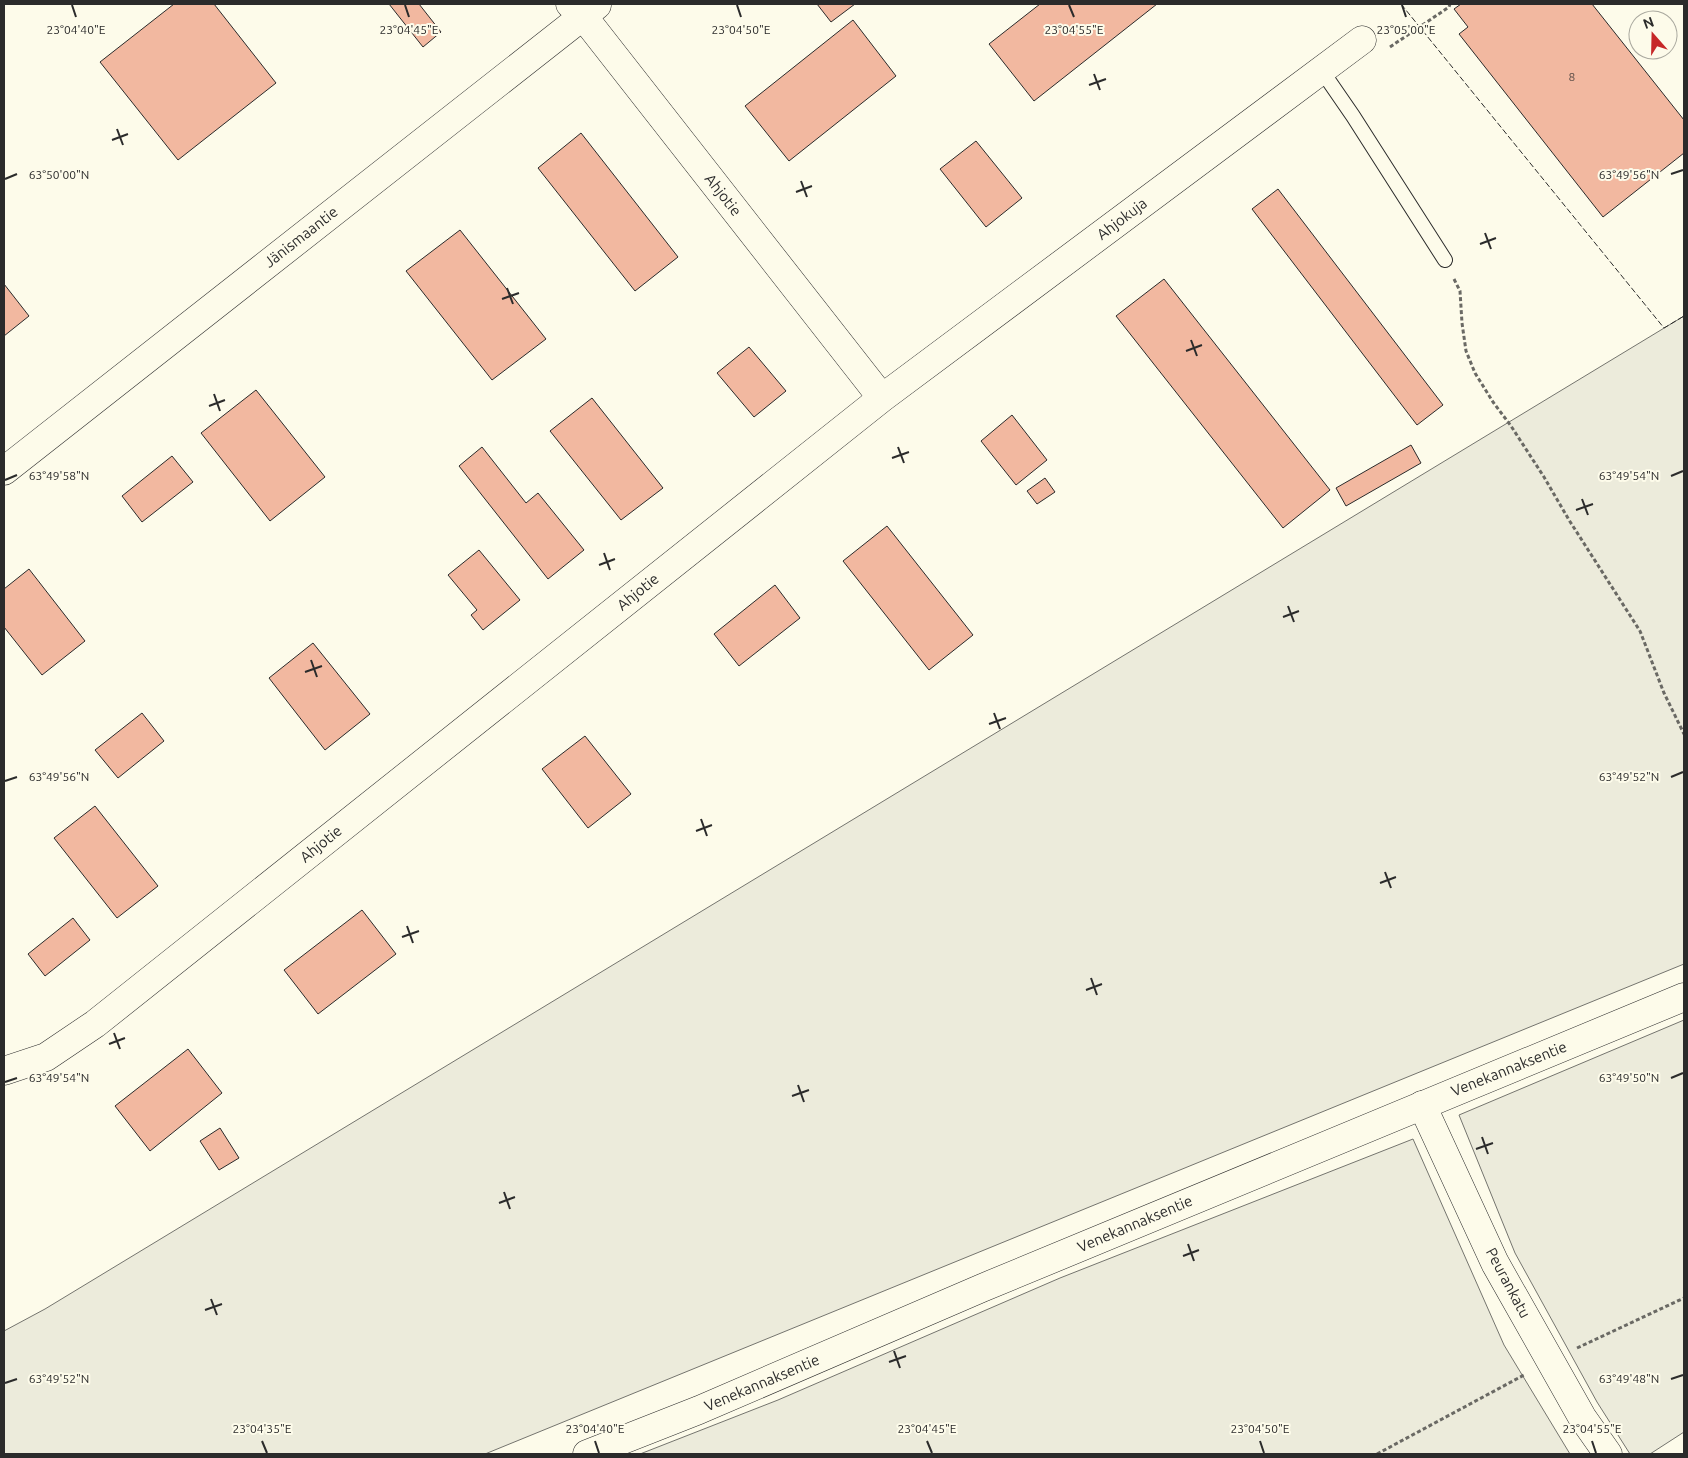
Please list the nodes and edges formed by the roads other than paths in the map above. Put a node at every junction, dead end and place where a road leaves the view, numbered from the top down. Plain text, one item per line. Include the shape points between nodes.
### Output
1 (584, 8) edge
2 (1362, 40) road end
3 (1322, 71) junction
4 (1445, 260) road end
5 (882, 398) junction
6 (4, 471) edge
7 (1684, 997) edge
8 (4, 1071) edge
9 (1422, 1105) junction
10 (587, 1454) edge
11 (1608, 1454) edge

1 - 5 street, Ahjotie
1 - 6 street, Jänismaantie
2 - 3 street, Ahjokuja
3 - 4 lane
3 - 5 street, Ahjokuja
5 - 8 street, Ahjotie via 95,1024 46,1057
7 - 9 street, Venekannaksentie
9 - 10 street, Venekannaksentie via 991,1284 699,1410
9 - 11 street, Peurankatu via 1495,1262 1582,1417

